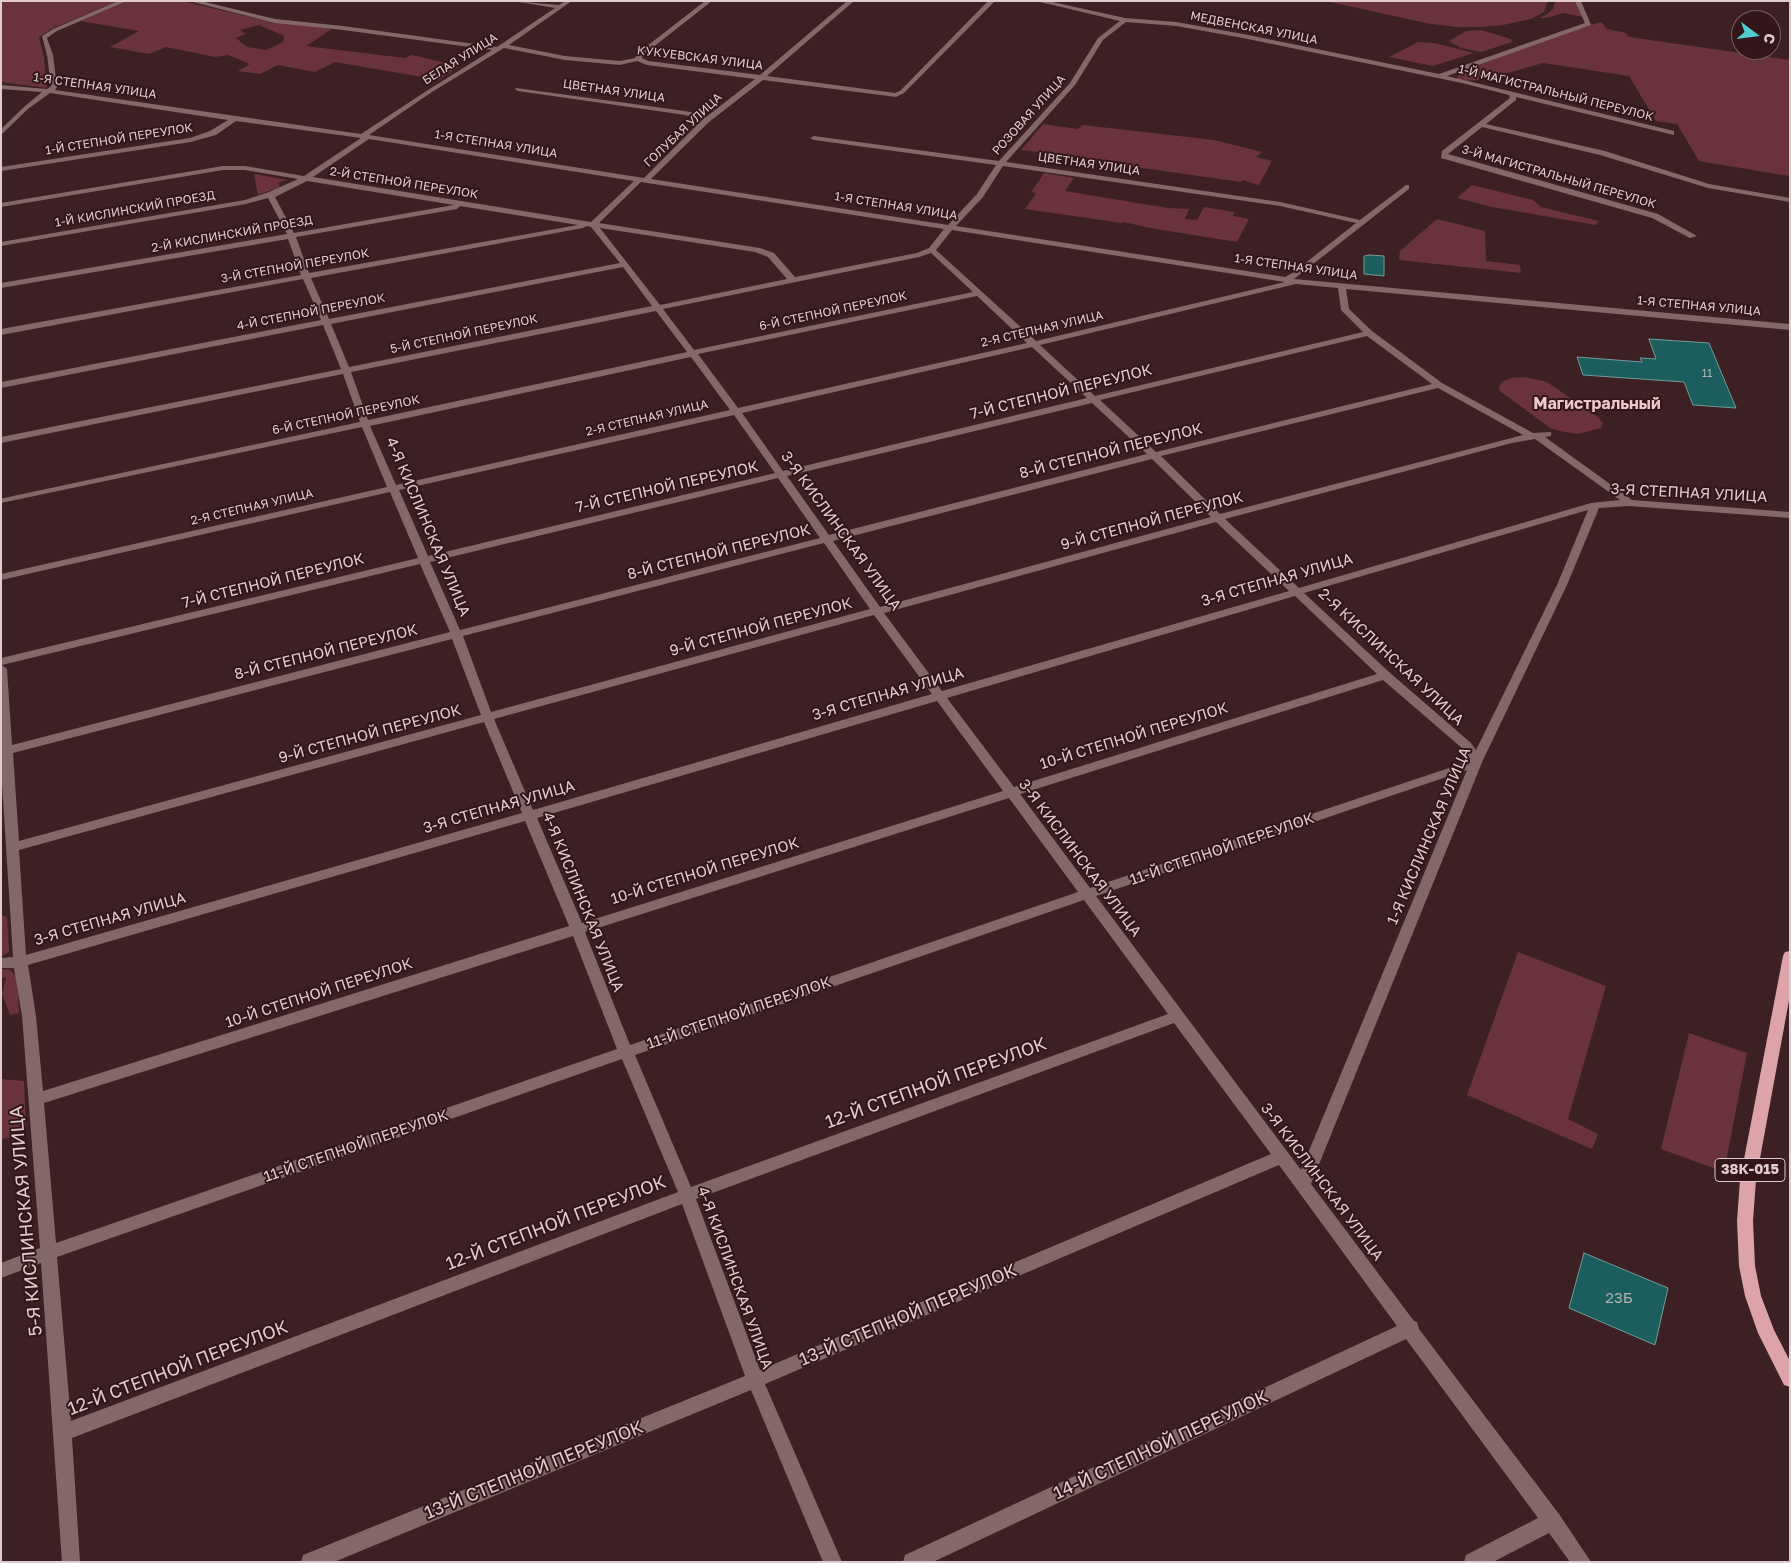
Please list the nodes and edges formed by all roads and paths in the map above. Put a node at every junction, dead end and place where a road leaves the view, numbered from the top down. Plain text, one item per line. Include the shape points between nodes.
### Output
1 (124, 1) edge
2 (217, 1) edge
3 (516, 1) edge
4 (569, 1) edge
5 (709, 1) edge
6 (851, 1) edge
7 (992, 1) edge
8 (1039, 1) edge
9 (1578, 1) edge
10 (196, 2) edge
11 (560, 8) junction
12 (1125, 20) junction
13 (500, 48) junction
14 (638, 59) junction
15 (1436, 76) junction
16 (761, 78) junction
17 (1, 87) edge
18 (518, 90) dead end
19 (51, 91) junction
20 (1512, 94) junction
21 (235, 119) junction
22 (706, 120) junction
23 (1481, 125) junction
24 (1, 133) edge
25 (1671, 133) dead end
26 (366, 136) junction
27 (814, 138) dead end
28 (1001, 163) junction
29 (1, 169) edge
30 (306, 178) junction
31 (643, 179) junction
32 (1406, 187) dead end
33 (272, 194) junction
34 (1790, 200) edge
35 (1, 205) edge
36 (467, 205) junction
37 (1360, 222) junction
38 (593, 224) junction
39 (951, 228) junction
40 (291, 235) junction
41 (1693, 236) dead end
42 (1, 244) edge
43 (932, 250) junction
44 (625, 264) junction
45 (306, 276) junction
46 (792, 279) junction
47 (1286, 280) junction
48 (1298, 282) junction
49 (1, 286) edge
50 (1342, 287) junction
51 (980, 293) junction
52 (657, 307) junction
53 (324, 322) junction
54 (1790, 327) edge
55 (1, 332) edge
56 (1370, 333) junction
57 (1035, 344) junction
58 (692, 354) junction
59 (346, 370) junction
60 (1, 385) edge
61 (1439, 385) junction
62 (1094, 400) junction
63 (736, 411) junction
64 (366, 424) junction
65 (1538, 435) junction
66 (1, 440) edge
67 (1154, 455) junction
68 (780, 475) junction
69 (393, 488) junction
70 (4, 501) dead end
71 (1629, 503) junction
72 (1595, 505) junction
73 (1790, 515) edge
74 (1218, 518) junction
75 (826, 540) junction
76 (425, 560) junction
77 (1, 577) edge
78 (1297, 590) junction
79 (877, 611) junction
80 (456, 634) junction
81 (1, 662) edge
82 (1, 669) edge
83 (1385, 674) junction
84 (940, 696) junction
85 (488, 718) junction
86 (7, 750) junction
87 (1477, 760) junction
88 (1010, 792) junction
89 (530, 815) junction
90 (12, 847) junction
91 (1087, 894) junction
92 (577, 928) junction
93 (1790, 956) edge
94 (1, 962) edge
95 (20, 962) junction
96 (1785, 1006) edge
97 (1178, 1016) junction
98 (626, 1052) junction
99 (35, 1100) junction
100 (1283, 1156) junction
101 (1303, 1184) junction
102 (687, 1195) junction
103 (47, 1253) junction
104 (1, 1271) edge
105 (1411, 1328) junction
106 (1790, 1379) edge
107 (755, 1380) junction
108 (63, 1433) junction
109 (1552, 1521) junction
110 (72, 1562) edge
111 (310, 1562) edge
112 (833, 1562) edge
113 (912, 1562) edge
114 (1473, 1562) edge
115 (1582, 1562) edge

1 - 19 street via 44,37 54,84
2 - 10 street
3 - 11 street
4 - 11 street, БЕЛАЯ УЛИЦА
5 - 14 street via 640,54
6 - 16 street, ГОЛУБАЯ УЛИЦА
7 - 16 street, КУКУЕВСКАЯ УЛИЦА via 896,95
8 - 12 street, МЕДВЕНСКАЯ УЛИЦА
9 - 15 street via 1590,24 1447,75
10 - 13 street, КУКУЕВСКАЯ УЛИЦА via 275,21
11 - 13 street, БЕЛАЯ УЛИЦА
12 - 15 street, МЕДВЕНСКАЯ УЛИЦА via 1216,30
12 - 28 street, РОЗОВАЯ УЛИЦА via 1100,39 1073,84
13 - 14 street, КУКУЕВСКАЯ УЛИЦА via 606,62
13 - 26 street, БЕЛАЯ УЛИЦА
14 - 16 street, КУКУЕВСКАЯ УЛИЦА via 647,63
15 - 20 street, 1-Й МАГИСТРАЛЬНЫЙ ПЕРЕУЛОК
16 - 22 street, ГОЛУБАЯ УЛИЦА
17 - 19 street, 1-Я СТЕПНАЯ УЛИЦА
18 - 22 street, ЦВЕТНАЯ УЛИЦА via 685,113
19 - 21 street, 1-Я СТЕПНАЯ УЛИЦА
19 - 24 street via 26,108
20 - 23 street via 1514,99
20 - 25 street, 1-Й МАГИСТРАЛЬНЫЙ ПЕРЕУЛОК
21 - 26 street, 1-Я СТЕПНАЯ УЛИЦА
21 - 29 street, 1-Й СТЕПНОЙ ПЕРЕУЛОК via 213,133 191,140
22 - 31 street, ГОЛУБАЯ УЛИЦА
23 - 34 street via 1602,153 1708,186
23 - 41 street, 3-Й МАГИСТРАЛЬНЫЙ ПЕРЕУЛОК via 1444,156 1656,216
26 - 30 street
26 - 31 street, 1-Я СТЕПНАЯ УЛИЦА
27 - 28 street, ЦВЕТНАЯ УЛИЦА
28 - 37 street, ЦВЕТНАЯ УЛИЦА via 1280,204
28 - 39 street, РОЗОВАЯ УЛИЦА via 980,195
30 - 33 street
30 - 35 street, 2-Й СТЕПНОЙ ПЕРЕУЛОК via 234,167
30 - 36 street, 2-Й СТЕПНОЙ ПЕРЕУЛОК
31 - 38 street
31 - 39 street, 1-Я СТЕПНАЯ УЛИЦА
32 - 37 street
33 - 40 street, 4-Я КИСЛИНСКАЯ УЛИЦА
33 - 42 street, 1-Й КИСЛИНСКИЙ ПРОЕЗД via 246,202
36 - 38 street, 2-Й СТЕПНОЙ ПЕРЕУЛОК
36 - 40 street, 2-Й КИСЛИНСКИЙ ПРОЕЗД
37 - 47 street via 1298,274
38 - 44 street, 3-Я КИСЛИНСКАЯ УЛИЦА
38 - 45 street, 3-Й СТЕПНОЙ ПЕРЕУЛОК
38 - 46 street, 2-Й СТЕПНОЙ ПЕРЕУЛОК via 766,251
39 - 43 street
39 - 47 street, 1-Я СТЕПНАЯ УЛИЦА
40 - 45 street, 4-Я КИСЛИНСКАЯ УЛИЦА
40 - 49 street, 2-Й КИСЛИНСКИЙ ПРОЕЗД
43 - 46 street, 5-Й СТЕПНОЙ ПЕРЕУЛОК
43 - 51 street, 2-Я КИСЛИНСКАЯ УЛИЦА
44 - 52 street, 3-Я КИСЛИНСКАЯ УЛИЦА
44 - 53 street, 4-Й СТЕПНОЙ ПЕРЕУЛОК
45 - 53 street, 4-Я КИСЛИНСКАЯ УЛИЦА
45 - 55 street, 3-Й СТЕПНОЙ ПЕРЕУЛОК
46 - 52 street, 5-Й СТЕПНОЙ ПЕРЕУЛОК
47 - 48 street, 1-Я СТЕПНАЯ УЛИЦА
48 - 50 street, 1-Я СТЕПНАЯ УЛИЦА
48 - 57 street, 2-Я СТЕПНАЯ УЛИЦА
50 - 54 street, 1-Я СТЕПНАЯ УЛИЦА
50 - 56 street via 1345,310
51 - 57 street, 2-Я КИСЛИНСКАЯ УЛИЦА
51 - 58 street, 6-Й СТЕПНОЙ ПЕРЕУЛОК
52 - 58 street, 3-Я КИСЛИНСКАЯ УЛИЦА
52 - 59 street, 5-Й СТЕПНОЙ ПЕРЕУЛОК
53 - 59 street, 4-Я КИСЛИНСКАЯ УЛИЦА
53 - 60 street, 4-Й СТЕПНОЙ ПЕРЕУЛОК
56 - 61 street
56 - 62 street, 7-Й СТЕПНОЙ ПЕРЕУЛОК
57 - 62 street, 2-Я КИСЛИНСКАЯ УЛИЦА
57 - 63 street, 2-Я СТЕПНАЯ УЛИЦА
58 - 63 street, 3-Я КИСЛИНСКАЯ УЛИЦА
58 - 64 street, 6-Й СТЕПНОЙ ПЕРЕУЛОК
59 - 64 street, 4-Я КИСЛИНСКАЯ УЛИЦА
59 - 66 street, 5-Й СТЕПНОЙ ПЕРЕУЛОК
61 - 65 street
61 - 67 street, 8-Й СТЕПНОЙ ПЕРЕУЛОК
62 - 67 street, 2-Я КИСЛИНСКАЯ УЛИЦА
62 - 68 street, 7-Й СТЕПНОЙ ПЕРЕУЛОК
63 - 68 street, 3-Я КИСЛИНСКАЯ УЛИЦА
63 - 69 street, 2-Я СТЕПНАЯ УЛИЦА
64 - 69 street, 4-Я КИСЛИНСКАЯ УЛИЦА
64 - 70 street, 6-Й СТЕПНОЙ ПЕРЕУЛОК
65 - 71 street
65 - 74 street, 9-Й СТЕПНОЙ ПЕРЕУЛОК
67 - 74 street, 2-Я КИСЛИНСКАЯ УЛИЦА
67 - 75 street, 8-Й СТЕПНОЙ ПЕРЕУЛОК
68 - 75 street, 3-Я КИСЛИНСКАЯ УЛИЦА
68 - 76 street, 7-Й СТЕПНОЙ ПЕРЕУЛОК
69 - 76 street, 4-Я КИСЛИНСКАЯ УЛИЦА
69 - 77 street, 2-Я СТЕПНАЯ УЛИЦА
71 - 72 street, 3-Я СТЕПНАЯ УЛИЦА
71 - 73 street, 3-Я СТЕПНАЯ УЛИЦА
72 - 78 street, 3-Я СТЕПНАЯ УЛИЦА
72 - 87 street, 1-Я КИСЛИНСКАЯ УЛИЦА via 1562,585
74 - 78 street, 2-Я КИСЛИНСКАЯ УЛИЦА
74 - 79 street, 9-Й СТЕПНОЙ ПЕРЕУЛОК
75 - 79 street, 3-Я КИСЛИНСКАЯ УЛИЦА
75 - 80 street, 8-Й СТЕПНОЙ ПЕРЕУЛОК
76 - 80 street, 4-Я КИСЛИНСКАЯ УЛИЦА
76 - 81 street, 7-Й СТЕПНОЙ ПЕРЕУЛОК
78 - 83 street, 2-Я КИСЛИНСКАЯ УЛИЦА
78 - 84 street, 3-Я СТЕПНАЯ УЛИЦА
79 - 84 street, 3-Я КИСЛИНСКАЯ УЛИЦА
79 - 85 street, 9-Й СТЕПНОЙ ПЕРЕУЛОК
80 - 85 street, 4-Я КИСЛИНСКАЯ УЛИЦА
80 - 86 street, 8-Й СТЕПНОЙ ПЕРЕУЛОК
82 - 86 street, 5-Я КИСЛИНСКАЯ УЛИЦА
83 - 87 street, 2-Я КИСЛИНСКАЯ УЛИЦА via 1467,746
83 - 88 street, 10-Й СТЕПНОЙ ПЕРЕУЛОК
84 - 88 street, 3-Я КИСЛИНСКАЯ УЛИЦА
84 - 89 street, 3-Я СТЕПНАЯ УЛИЦА
85 - 89 street, 4-Я КИСЛИНСКАЯ УЛИЦА
85 - 90 street, 9-Й СТЕПНОЙ ПЕРЕУЛОК
86 - 90 street, 5-Я КИСЛИНСКАЯ УЛИЦА
87 - 91 street, 11-Й СТЕПНОЙ ПЕРЕУЛОК via 1459,769
87 - 101 street, 1-Я КИСЛИНСКАЯ УЛИЦА
88 - 91 street, 3-Я КИСЛИНСКАЯ УЛИЦА
88 - 92 street, 10-Й СТЕПНОЙ ПЕРЕУЛОК
89 - 92 street, 4-Я КИСЛИНСКАЯ УЛИЦА
89 - 95 street, 3-Я СТЕПНАЯ УЛИЦА
90 - 95 street, 5-Я КИСЛИНСКАЯ УЛИЦА
91 - 97 street, 3-Я КИСЛИНСКАЯ УЛИЦА
91 - 98 street, 11-Й СТЕПНОЙ ПЕРЕУЛОК
92 - 98 street, 4-Я КИСЛИНСКАЯ УЛИЦА
92 - 99 street, 10-Й СТЕПНОЙ ПЕРЕУЛОК
93 - 96 main road, 38К-015
94 - 95 street, 3-Я СТЕПНАЯ УЛИЦА
95 - 99 street, 5-Я КИСЛИНСКАЯ УЛИЦА via 29,1016
96 - 106 main road, 38К-015 via 1748,1180 1745,1221 1747,1266 1753,1296 1767,1334
97 - 100 street, 3-Я КИСЛИНСКАЯ УЛИЦА
97 - 102 street, 12-Й СТЕПНОЙ ПЕРЕУЛОК
98 - 102 street, 4-Я КИСЛИНСКАЯ УЛИЦА
98 - 103 street, 11-Й СТЕПНОЙ ПЕРЕУЛОК
99 - 103 street, 5-Я КИСЛИНСКАЯ УЛИЦА
100 - 101 street, 3-Я КИСЛИНСКАЯ УЛИЦА
100 - 107 street, 13-Й СТЕПНОЙ ПЕРЕУЛОК
101 - 105 street, 3-Я КИСЛИНСКАЯ УЛИЦА
102 - 107 street, 4-Я КИСЛИНСКАЯ УЛИЦА
102 - 108 street, 12-Й СТЕПНОЙ ПЕРЕУЛОК
103 - 104 street, 11-Й СТЕПНОЙ ПЕРЕУЛОК
103 - 108 street, 5-Я КИСЛИНСКАЯ УЛИЦА
105 - 109 street, 3-Я КИСЛИНСКАЯ УЛИЦА
105 - 113 street, 14-Й СТЕПНОЙ ПЕРЕУЛОК
107 - 111 street, 13-Й СТЕПНОЙ ПЕРЕУЛОК
107 - 112 street, 4-Я КИСЛИНСКАЯ УЛИЦА
108 - 110 street, 5-Я КИСЛИНСКАЯ УЛИЦА
109 - 114 street
109 - 115 street, 3-Я КИСЛИНСКАЯ УЛИЦА

